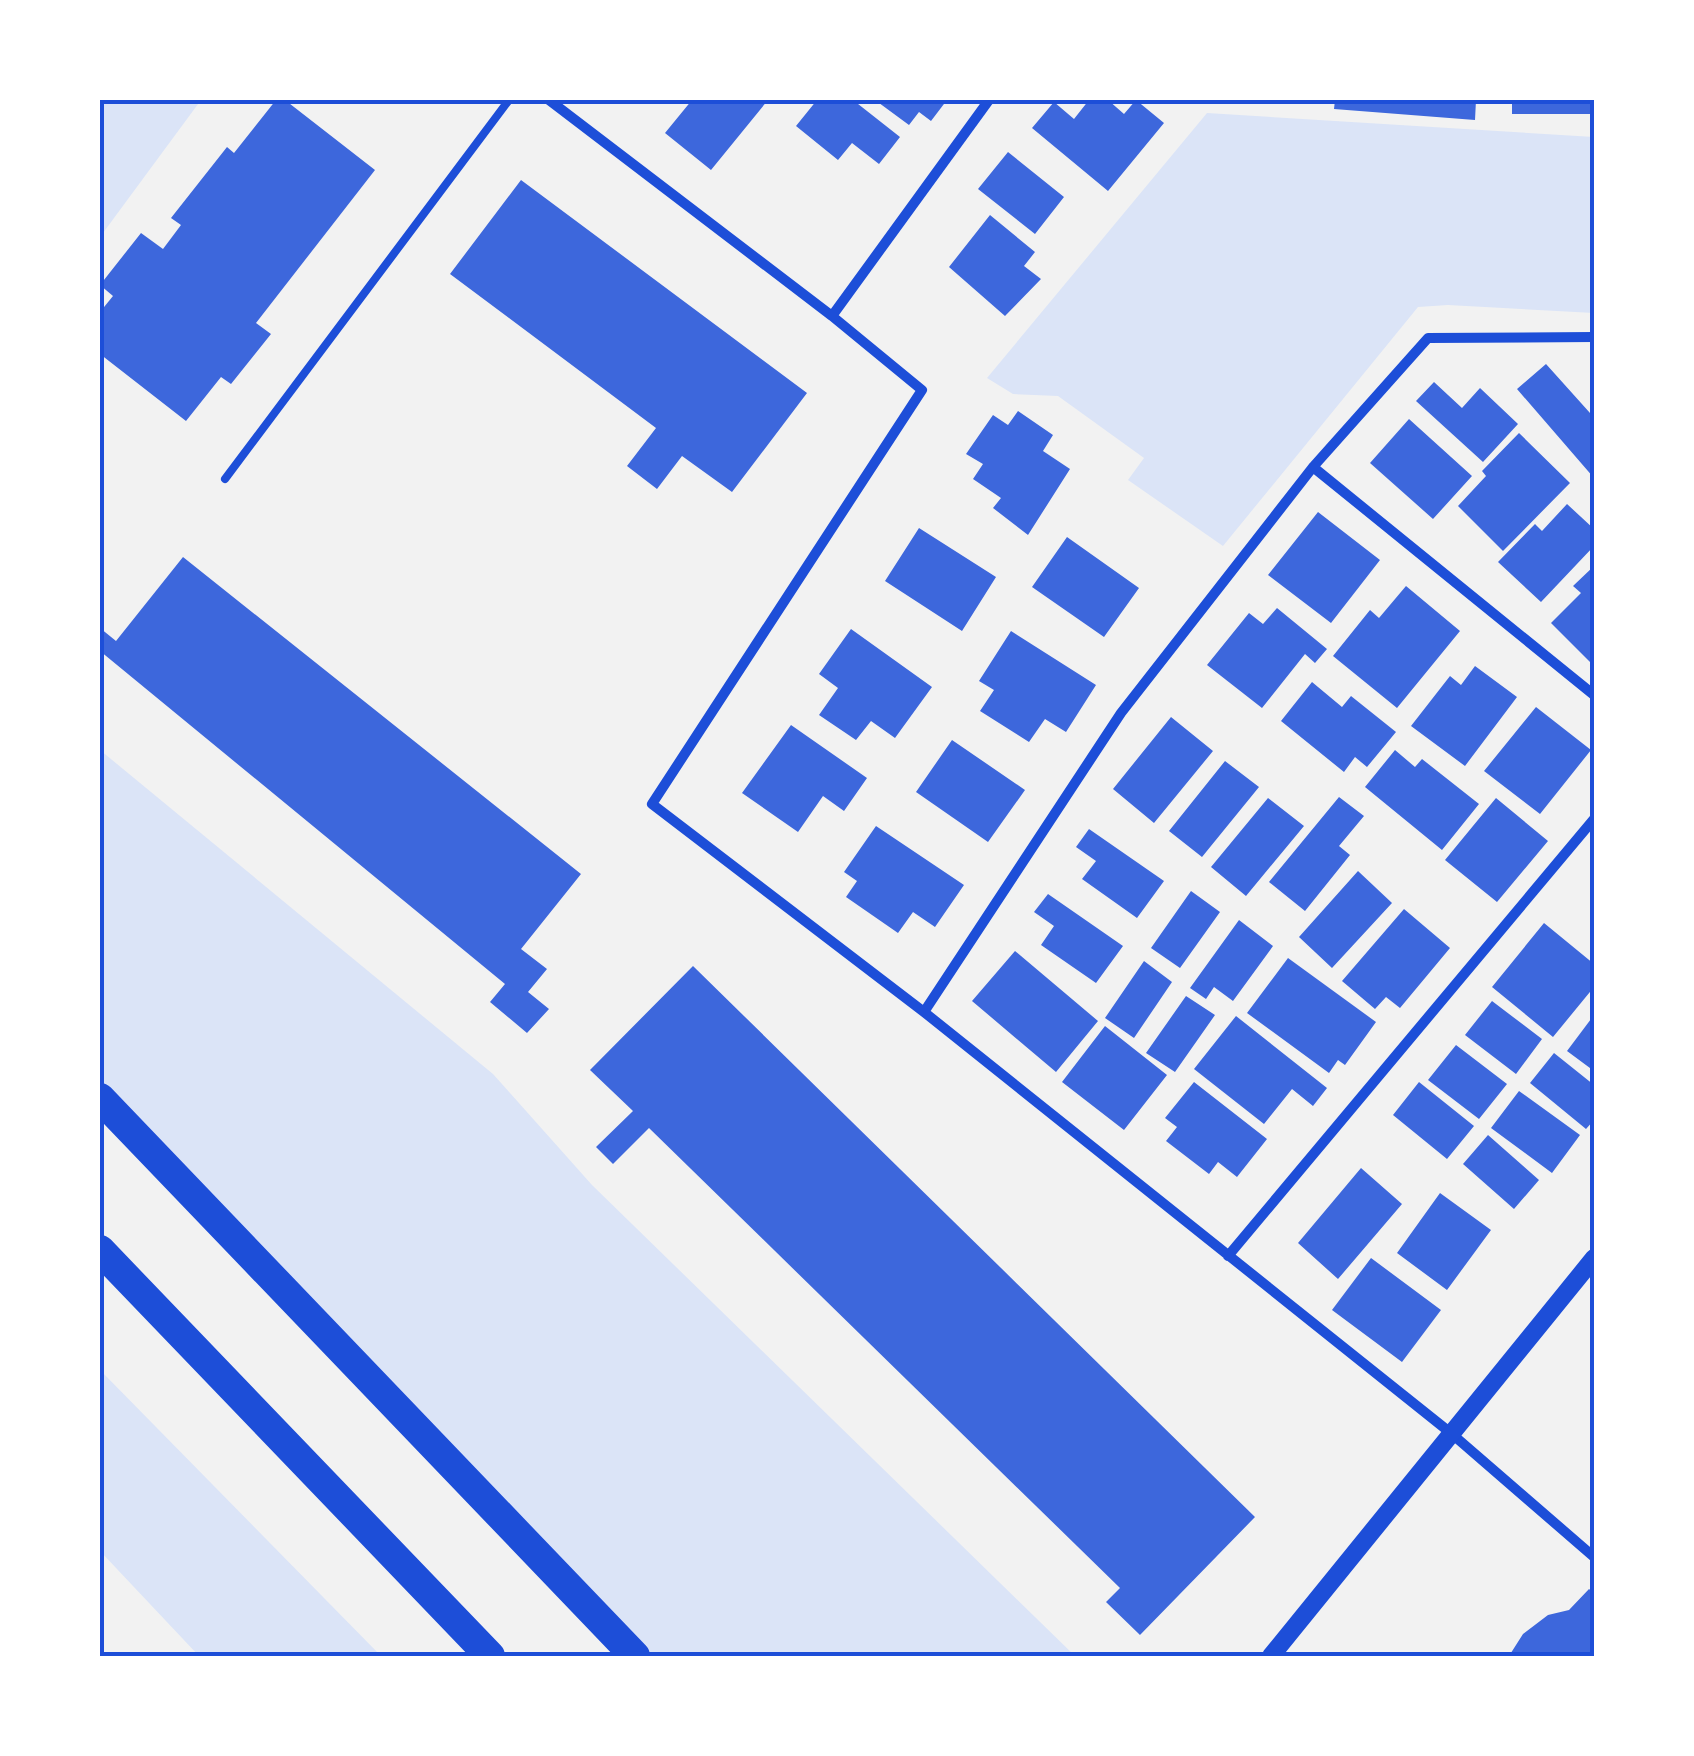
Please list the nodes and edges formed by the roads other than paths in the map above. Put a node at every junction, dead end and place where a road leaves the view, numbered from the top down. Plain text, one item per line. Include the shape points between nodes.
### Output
1 (509, 100) edge
2 (550, 100) edge
3 (989, 100) edge
4 (832, 316) junction
5 (1594, 338) edge
6 (1313, 466) junction
7 (224, 479) dead end
8 (1594, 695) edge
9 (1594, 819) edge
10 (924, 1012) junction
11 (100, 1098) edge
12 (100, 1250) edge
13 (1228, 1256) junction
14 (1594, 1258) edge
15 (1452, 1434) junction
16 (1594, 1557) edge
17 (490, 1656) edge
18 (635, 1656) edge
19 (1271, 1656) edge

1 - 7 lane
2 - 4 street
3 - 4 street
4 - 10 street via 922,390 652,804
5 - 6 street via 1428,338
6 - 8 street
6 - 10 street via 1121,713
9 - 13 street
10 - 13 street
11 - 18 highway
12 - 17 highway
13 - 15 street
14 - 15 street
15 - 16 street
15 - 19 street

